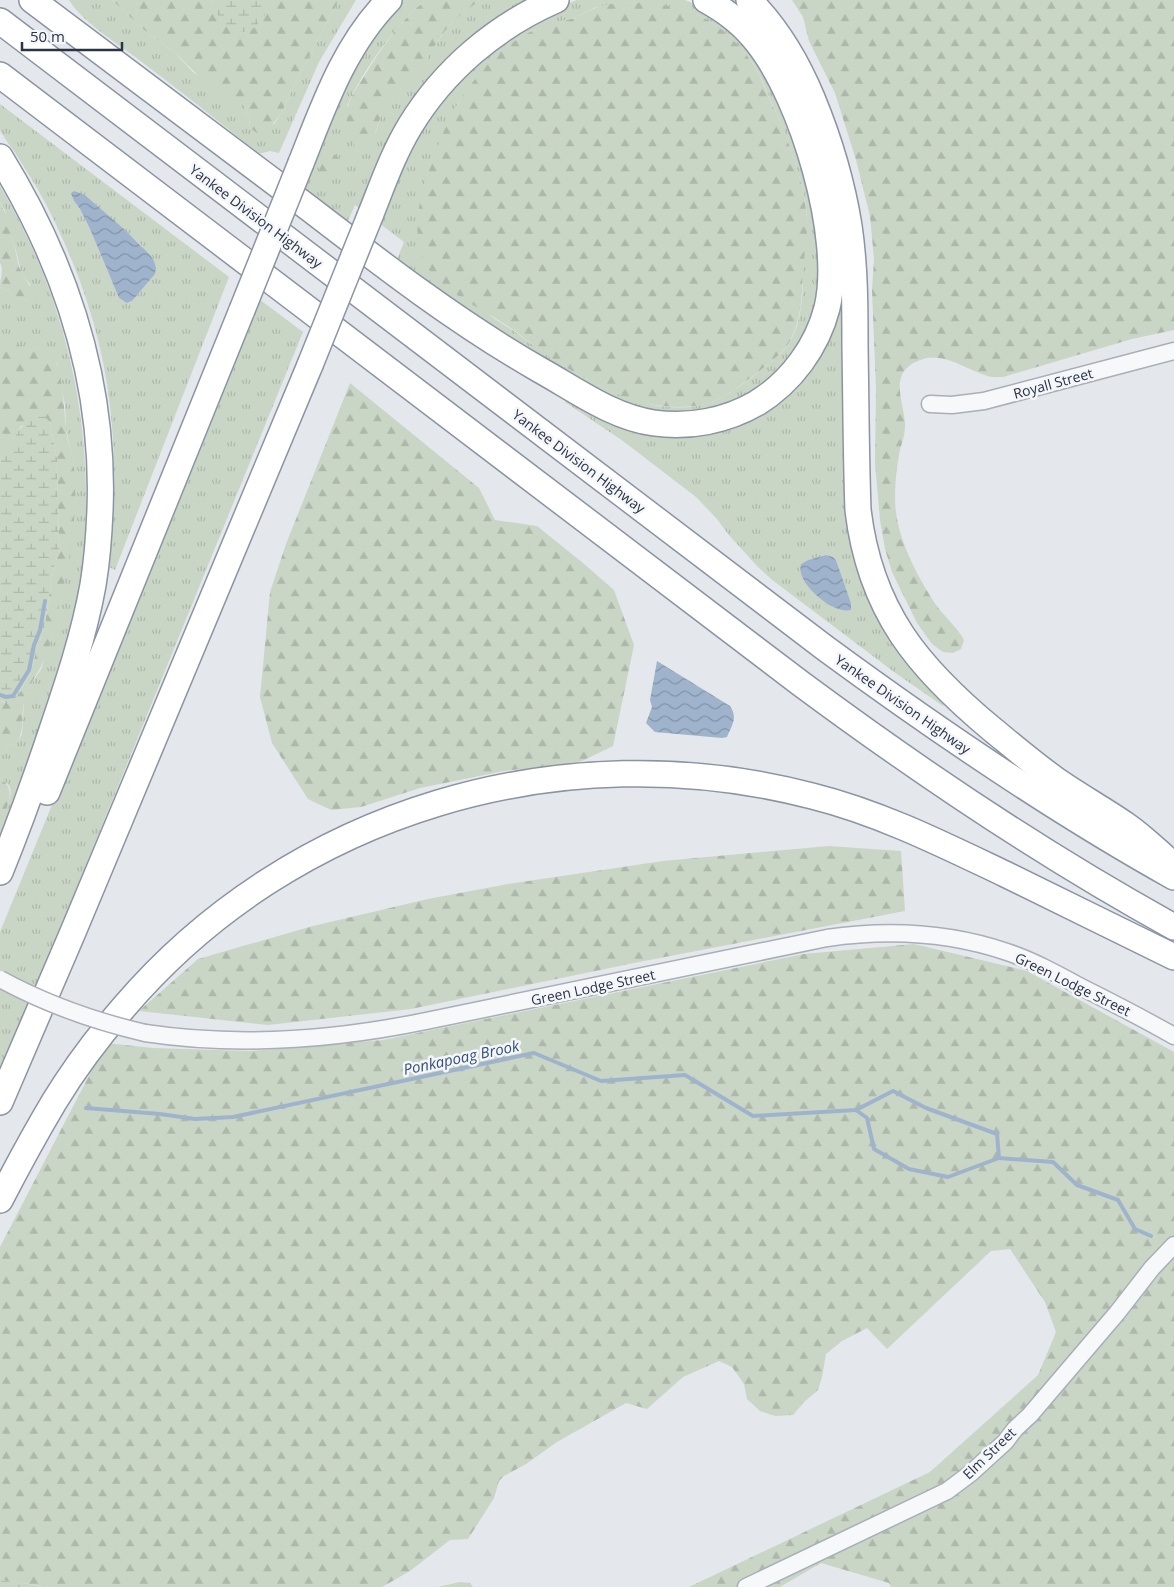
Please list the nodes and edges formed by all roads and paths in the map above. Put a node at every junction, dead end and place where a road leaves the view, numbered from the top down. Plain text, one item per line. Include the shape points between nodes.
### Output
1 (32, 0) edge
2 (388, 0) edge
3 (556, 0) edge
4 (706, 0) edge
5 (749, 0) edge
6 (0, 21) edge
7 (0, 75) edge
8 (0, 157) edge
9 (1174, 351) edge
10 (930, 404) dead end
11 (1174, 865) edge
12 (0, 872) edge
13 (0, 876) edge
14 (1174, 877) edge
15 (1174, 927) edge
16 (1174, 957) edge
17 (0, 979) edge
18 (1174, 1036) edge
19 (0, 1102) edge
20 (0, 1200) edge
21 (1174, 1244) edge
22 (746, 1587) edge

1 - 4 highway via 404,281 481,334 617,412 648,422 681,425 708,422 738,412 785,381 805,357 819,331 831,279 829,241 819,186 789,99 757,42 731,16
2 - 13 highway, bridge via 364,29 328,96 46,794
3 - 19 highway, bridge via 496,34 450,73 420,111 394,156 310,365
5 - 11 highway via 780,38 804,81 830,146 844,201 854,275 858,510 867,560 885,606 910,648 943,686 1040,768 1128,826
6 - 14 highway, Yankee Division Highway via 872,683 1033,793
7 - 15 highway via 880,742 1034,845
8 - 12 highway via 41,230 73,312 94,398 100,459 99,535 84,625 62,699
9 - 10 street, Royall Street via 984,400 952,405
16 - 20 highway via 907,828 791,790 718,778 646,773 556,778 476,792 406,813 338,842 274,877 214,919 142,987 94,1043 54,1101
17 - 18 street, Green Lodge Street, bridge via 72,1012 145,1033 248,1041 309,1038 426,1022 827,938 898,932 952,938 1009,952 1064,977
21 - 22 street, Elm Street via 1030,1415 972,1474 925,1502

